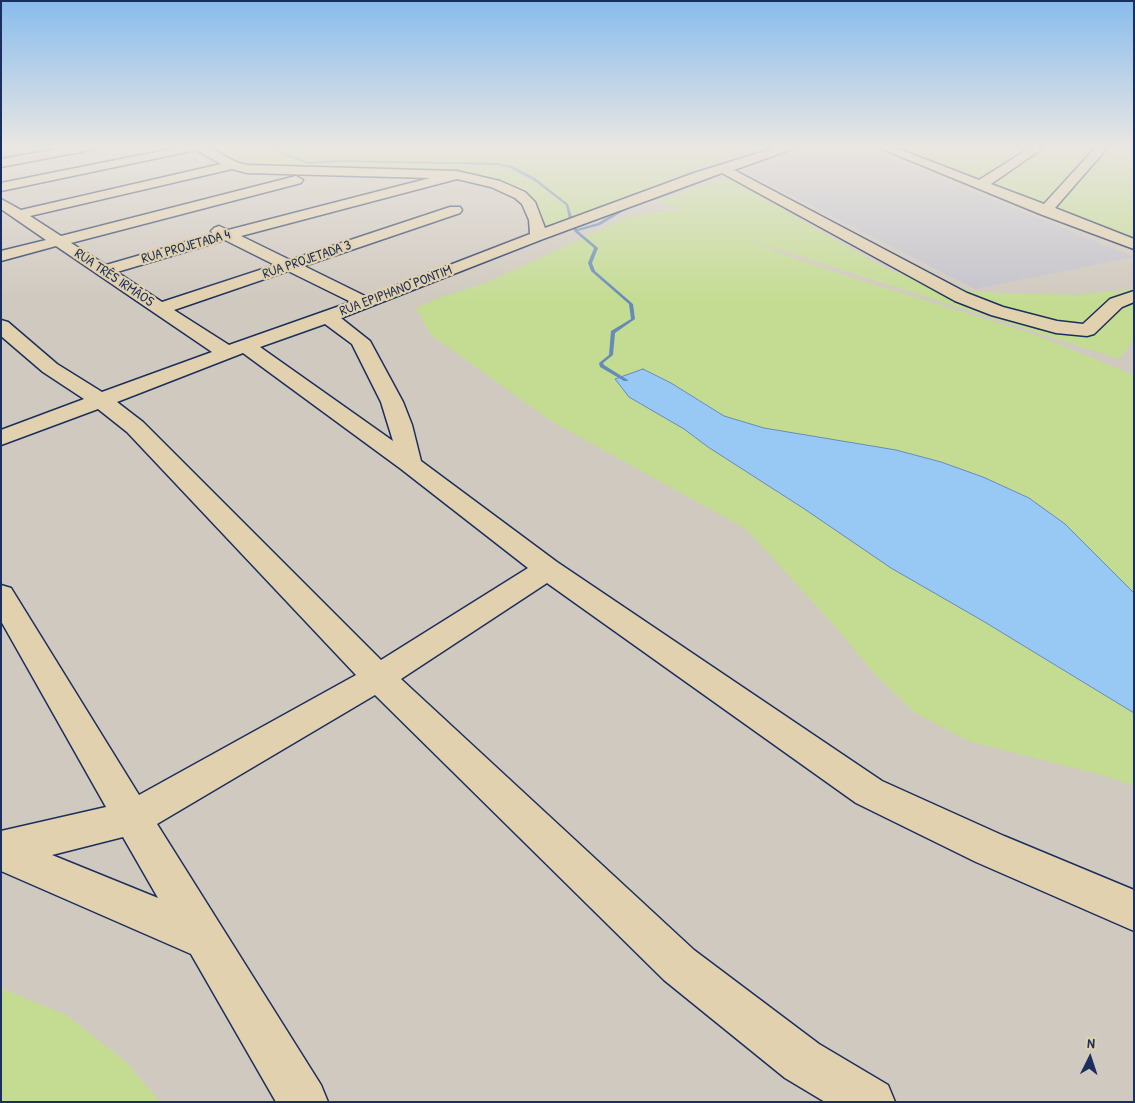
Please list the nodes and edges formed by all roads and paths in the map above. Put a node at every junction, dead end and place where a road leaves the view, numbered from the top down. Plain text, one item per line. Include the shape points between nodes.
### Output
1 (92, 197) edge
2 (229, 197) edge
3 (368, 197) edge
4 (522, 197) edge
5 (641, 197) edge
6 (774, 197) edge
7 (1012, 197) edge
8 (1056, 197) edge
9 (1, 203) edge
10 (178, 210) junction
11 (455, 210) dead end
12 (1045, 210) junction
13 (16, 215) junction
14 (226, 235) junction
15 (538, 236) junction
16 (58, 240) junction
17 (1134, 244) edge
18 (1, 256) edge
19 (290, 266) junction
20 (104, 271) junction
21 (1134, 296) edge
22 (366, 303) junction
23 (159, 309) junction
24 (328, 317) junction
25 (1, 326) edge
26 (237, 349) junction
27 (100, 401) junction
28 (394, 408) junction
29 (348, 419) junction
30 (1, 438) edge
31 (410, 464) junction
32 (547, 569) junction
33 (1, 595) edge
34 (378, 678) junction
35 (132, 818) junction
36 (1, 850) edge
37 (1134, 911) edge
38 (205, 939) junction
39 (304, 1102) edge
40 (871, 1102) edge

1 - 13 street
2 - 10 street
3 - 14 street, RUA PROJETADA 4
4 - 15 street via 528,202 536,220
5 - 15 street, RUA EPIPHANO PONTIM
6 - 21 street via 961,297 997,311 1056,327 1087,330 1116,303
7 - 12 street
8 - 12 street
9 - 13 street, RUA TRÊS IRMÃOS
10 - 14 street
10 - 16 street
11 - 19 street, RUA PROJETADA 3
12 - 17 street
13 - 16 street, RUA TRÊS IRMÃOS
14 - 19 street
14 - 20 street, RUA PROJETADA 4
15 - 22 street, RUA EPIPHANO PONTIM
16 - 18 street
16 - 20 street, RUA TRÊS IRMÃOS
19 - 22 street
19 - 23 street, RUA PROJETADA 3
20 - 23 street, RUA TRÊS IRMÃOS
22 - 24 street, RUA EPIPHANO PONTIM
23 - 26 street, RUA TRÊS IRMÃOS
24 - 26 street, RUA EPIPHANO PONTIM
24 - 28 street via 360,342
25 - 27 street via 50,368
26 - 27 street, RUA EPIPHANO PONTIM
26 - 29 street, RUA TRÊS IRMÃOS
27 - 30 street, RUA EPIPHANO PONTIM
27 - 34 street via 135,427
28 - 29 street via 373,418
28 - 31 street
29 - 31 street, RUA TRÊS IRMÃOS
31 - 32 street, RUA TRÊS IRMÃOS
32 - 34 street
32 - 37 street, RUA TRÊS IRMÃOS via 869,792
33 - 35 street
34 - 35 street
34 - 40 street via 679,965 802,1061
35 - 36 street
35 - 38 street
36 - 38 street
38 - 39 street

